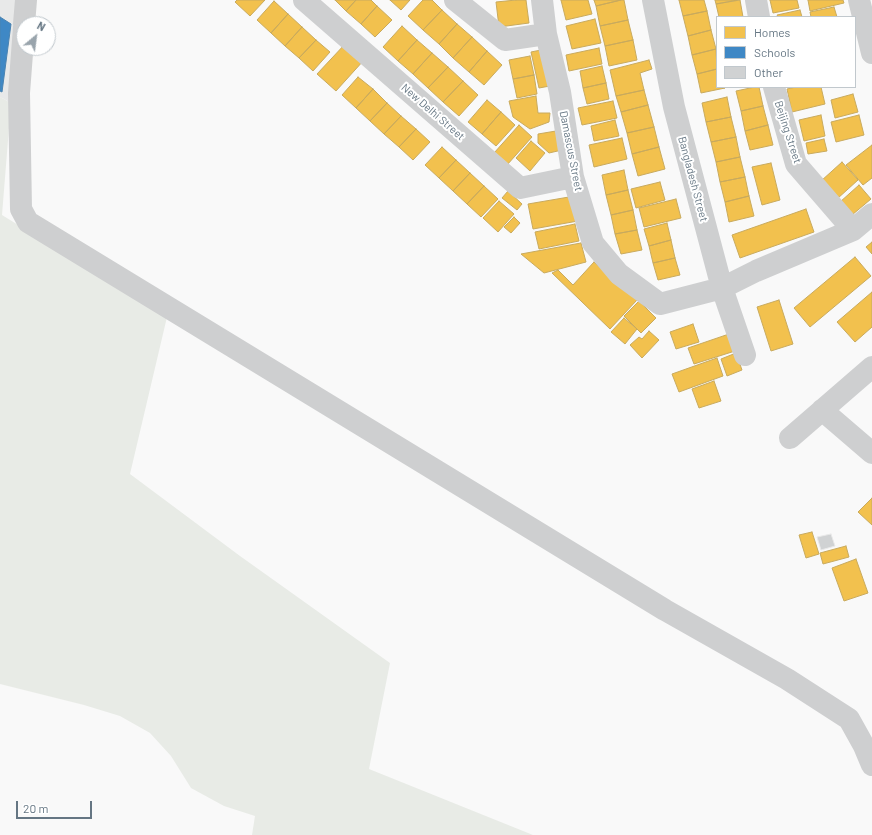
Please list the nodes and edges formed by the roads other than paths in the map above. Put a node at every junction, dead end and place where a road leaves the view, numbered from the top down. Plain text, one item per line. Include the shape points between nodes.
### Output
1 (26, 0) edge
2 (304, 0) edge
3 (455, 0) edge
4 (542, 0) edge
5 (653, 0) edge
6 (756, 0) edge
7 (859, 0) edge
8 (25, 16) edge
9 (759, 16) edge
10 (546, 34) junction
11 (872, 53) edge
12 (21, 56) edge
13 (774, 88) edge
14 (573, 177) junction
15 (872, 214) edge
16 (853, 230) junction
17 (722, 288) junction
18 (745, 355) dead end
19 (872, 367) edge
20 (822, 410) junction
21 (790, 438) dead end
22 (872, 453) edge
23 (872, 765) edge

1 - 8 street
2 - 14 street, New Delhi Street via 520,188
3 - 10 street via 505,40
4 - 10 street, Damascus Street
5 - 17 street, Bangladesh Street via 674,107
6 - 9 street
7 - 11 street
10 - 14 street, Damascus Street via 560,92
12 - 23 street via 18,93 21,209 28,222 665,610 793,683 849,719
13 - 16 street, Beijing Street via 796,164
14 - 17 street, Damascus Street via 593,243 619,274 631,283 660,304
15 - 16 street, Damascus Street
16 - 17 street, Damascus Street
17 - 18 street, Bangladesh Street
19 - 20 street
20 - 21 street
20 - 22 street

